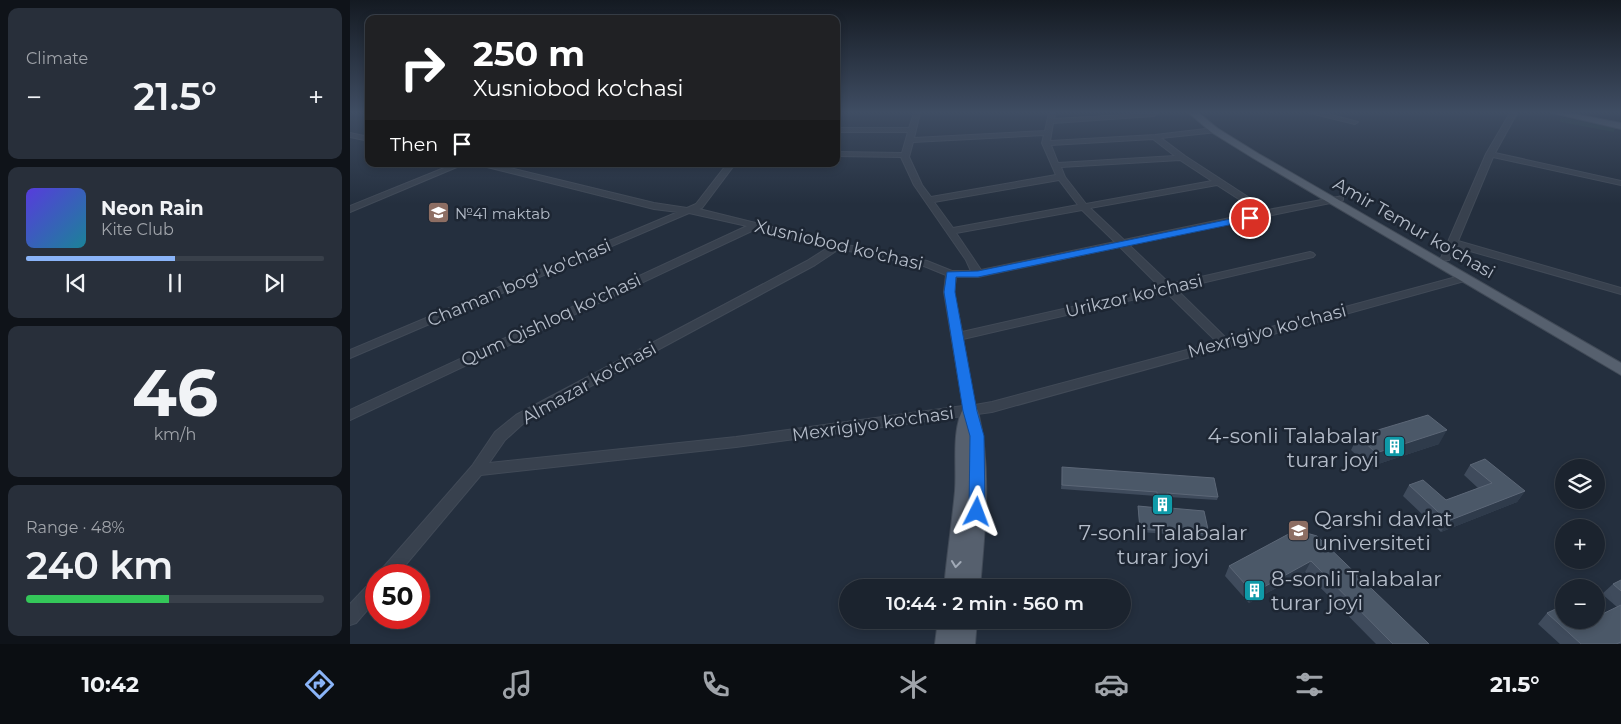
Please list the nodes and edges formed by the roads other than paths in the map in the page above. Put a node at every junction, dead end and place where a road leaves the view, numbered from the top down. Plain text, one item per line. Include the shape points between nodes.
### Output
1 (908, 143) edge
2 (1061, 143) edge
3 (1163, 143) edge
4 (1237, 143) edge
5 (1244, 143) edge
6 (1496, 143) edge
7 (1046, 144) joint
8 (840, 154) edge
9 (905, 154) junction
10 (1490, 154) junction
11 (1182, 158) junction
12 (1056, 165) junction
13 (453, 167) edge
14 (498, 167) edge
15 (729, 167) edge
16 (1061, 177) junction
17 (1219, 182) junction
18 (1621, 182) edge
19 (1336, 199) junction
20 (928, 200) junction
21 (1084, 207) junction
22 (350, 209) edge
23 (688, 211) junction
24 (1268, 214) junction
25 (753, 226) junction
26 (951, 231) junction
27 (1453, 243) junction
28 (1123, 245) junction
29 (837, 246) junction
30 (1310, 255) dead end
31 (1446, 258) junction
32 (951, 274) junction
33 (978, 274) junction
34 (1464, 278) junction
35 (1168, 288) junction
36 (1621, 291) edge
37 (957, 337) junction
38 (1224, 342) junction
39 (350, 354) edge
40 (1621, 360) edge
41 (1621, 370) edge
42 (970, 411) junction
43 (350, 415) edge
44 (477, 470) junction
45 (396, 564) edge
46 (955, 579) edge
47 (971, 579) edge
48 (365, 600) edge
49 (350, 617) edge
50 (948, 629) edge
51 (965, 629) edge
52 (946, 644) edge
53 (964, 644) edge

1 - 9 street
2 - 7 street
3 - 11 street
4 - 19 main road, Amir Temur ko'chasi
5 - 19 main road, Amir Temur ko'chasi
6 - 10 street
7 - 12 street
8 - 9 street
9 - 20 street
10 - 18 street
10 - 27 street
11 - 12 street
11 - 17 street
12 - 16 street
13 - 22 street
14 - 23 street, Xusniobod ko'chasi via 654,206
15 - 23 street, Chaman bog' ko'chasi via 699,206
16 - 20 street
16 - 21 street
17 - 21 street
17 - 24 street
19 - 24 street, Xusniobod ko'chasi
19 - 31 main road, Amir Temur ko'chasi
19 - 34 main road, Amir Temur ko'chasi
20 - 26 street
21 - 26 street
21 - 28 street
23 - 25 street, Xusniobod ko'chasi
23 - 39 street, Chaman bog' ko'chasi
24 - 28 street, Xusniobod ko'chasi
25 - 29 street, Xusniobod ko'chasi
25 - 43 street, Qum Qishloq ko'chasi
26 - 33 street
27 - 31 street
27 - 36 street
28 - 33 street, Xusniobod ko'chasi
28 - 35 street
29 - 32 street, Xusniobod ko'chasi via 927,264
29 - 44 street, Almazar ko'chasi via 811,263 521,418 500,436
30 - 35 street, Urikzor ko'chasi
31 - 40 main road, Amir Temur ko'chasi
32 - 33 street, Xusniobod ko'chasi
32 - 37 street via 949,292
34 - 38 street, Mexrigiyo ko'chasi
34 - 41 main road, Amir Temur ko'chasi
35 - 37 street, Urikzor ko'chasi
35 - 38 street
37 - 42 street
38 - 42 street, Mexrigiyo ko'chasi
42 - 44 street, Mexrigiyo ko'chasi via 736,442
42 -> 46 main road via 965,438 964,491
42 - 47 main road via 977,436 978,494
44 - 45 street, Almazar ko'chasi
48 - 49 street
50 - 52 main road
51 - 53 main road

